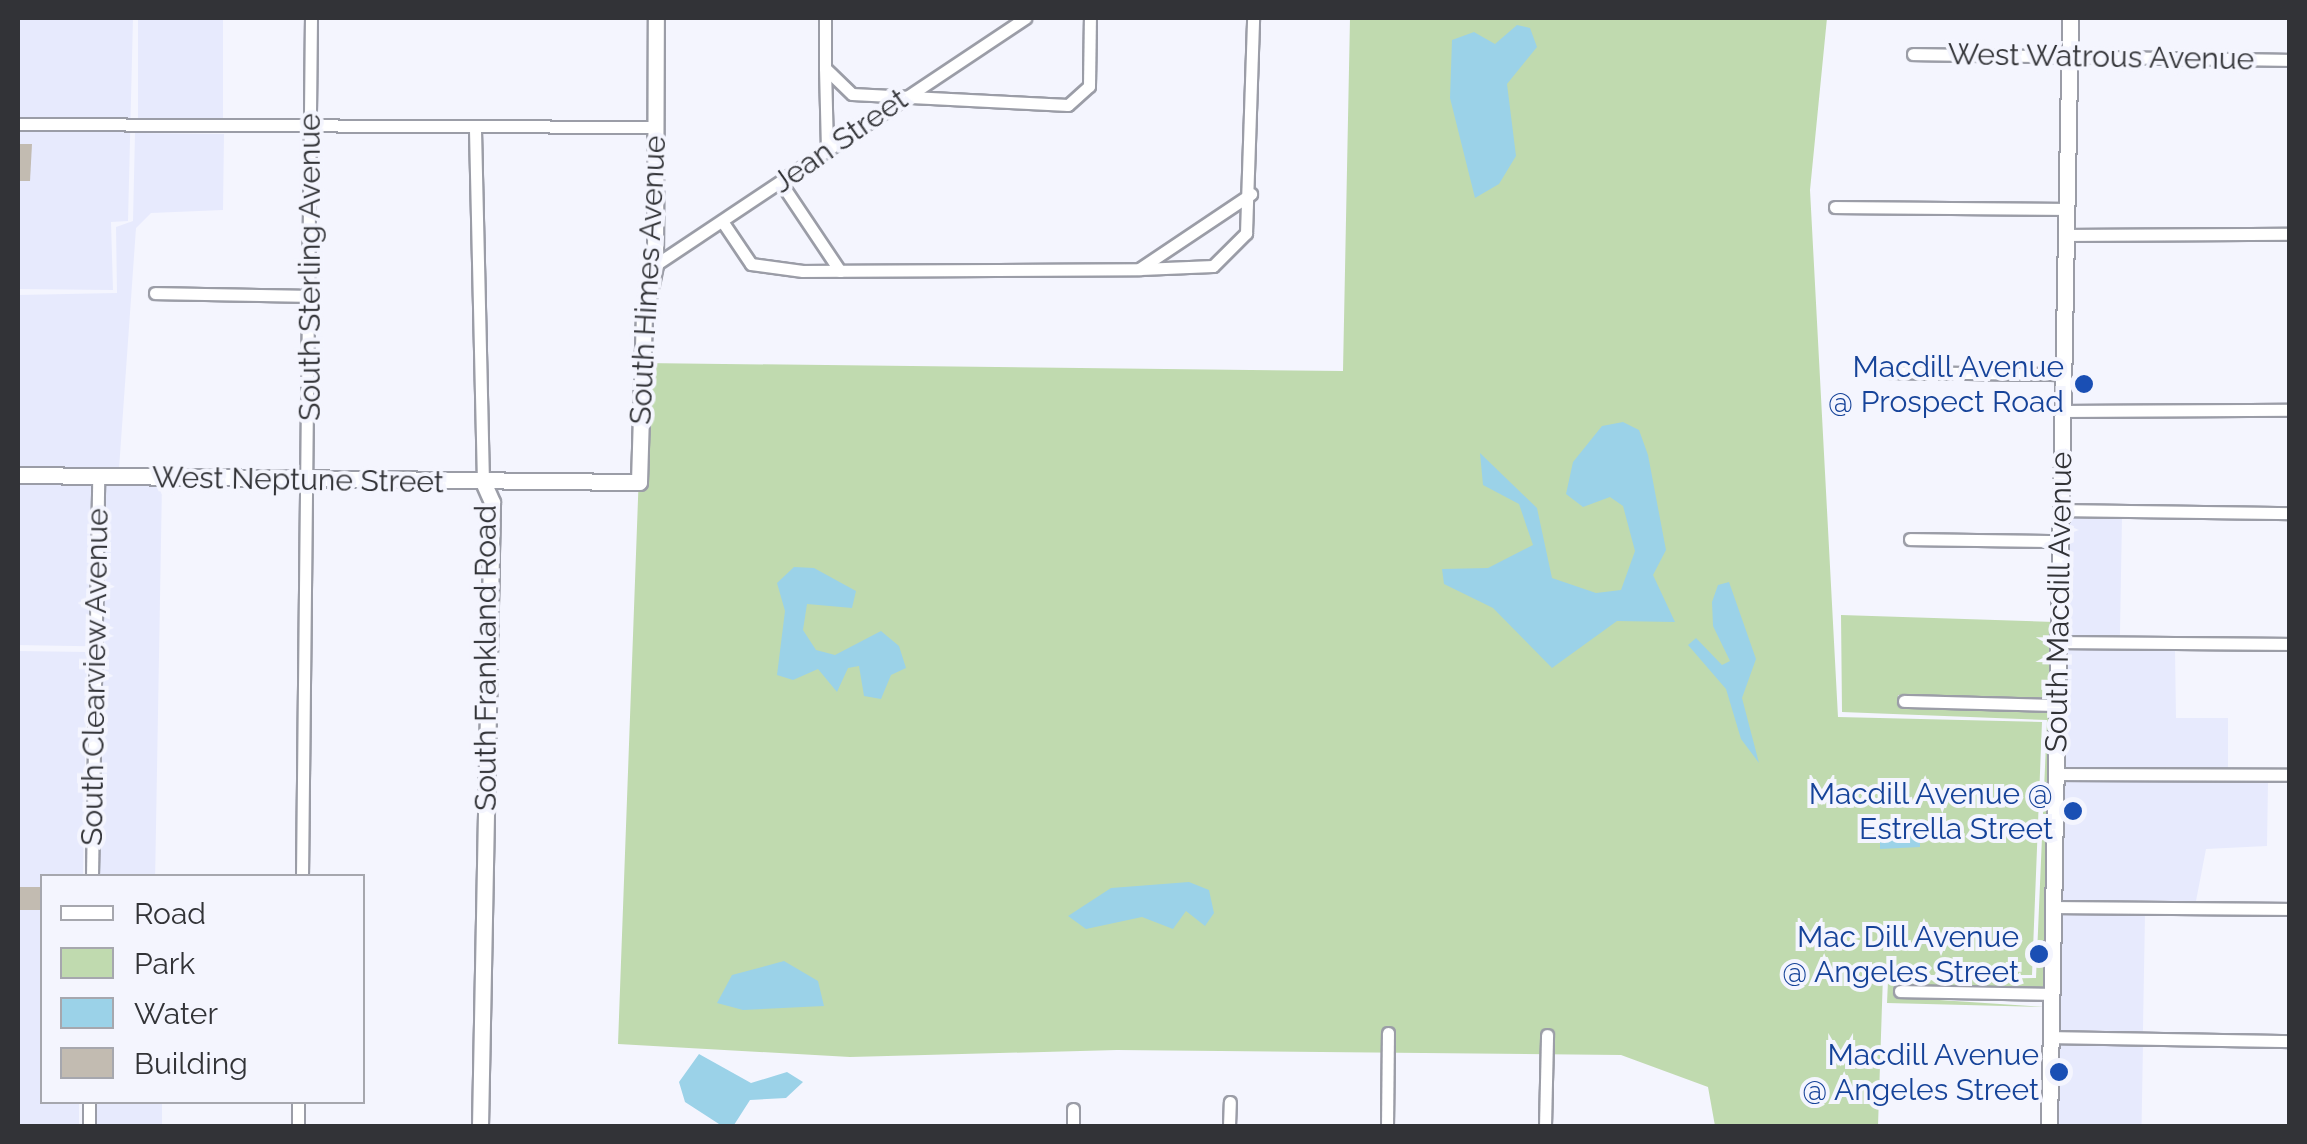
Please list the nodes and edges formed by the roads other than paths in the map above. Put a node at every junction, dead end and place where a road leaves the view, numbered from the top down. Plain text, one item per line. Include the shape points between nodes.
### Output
1 (310, 18) edge
2 (656, 18) edge
3 (825, 18) edge
4 (1025, 18) edge
5 (1090, 18) edge
6 (1253, 18) edge
7 (2070, 18) edge
8 (1912, 54) dead end
9 (2070, 57) junction
10 (2290, 60) edge
11 (825, 68) junction
12 (898, 99) junction
13 (18, 124) edge
14 (656, 127) junction
15 (310, 129) junction
16 (475, 130) junction
17 (828, 148) junction
18 (781, 183) junction
19 (1251, 194) junction
20 (1834, 208) dead end
21 (2066, 209) junction
22 (722, 221) junction
23 (2290, 234) edge
24 (2066, 235) junction
25 (655, 265) junction
26 (1139, 269) junction
27 (840, 271) junction
28 (155, 293) dead end
29 (309, 296) junction
30 (1891, 372) dead end
31 (2063, 374) junction
32 (2290, 410) edge
33 (2062, 411) junction
34 (18, 476) edge
35 (98, 476) junction
36 (309, 480) junction
37 (483, 482) junction
38 (639, 482) joint
39 (2061, 510) junction
40 (2290, 514) edge
41 (1910, 540) dead end
42 (2061, 541) junction
43 (2060, 642) junction
44 (2290, 644) edge
45 (1904, 702) dead end
46 (2058, 705) junction
47 (2056, 774) junction
48 (2290, 774) edge
49 (92, 874) edge
50 (302, 874) edge
51 (2054, 907) junction
52 (2290, 908) edge
53 (1900, 991) dead end
54 (2052, 994) junction
55 (1388, 1032) dead end
56 (1547, 1036) dead end
57 (2051, 1036) junction
58 (2290, 1041) edge
59 (1230, 1102) dead end
60 (1073, 1109) dead end
61 (480, 1126) edge
62 (1072, 1126) edge
63 (1230, 1126) edge
64 (1387, 1126) edge
65 (1545, 1126) edge
66 (2049, 1126) edge

1 - 15 street, South Sterling Avenue
2 - 14 street, South Himes Avenue
3 - 11 street
4 - 12 street, Jean Street
5 - 12 street via 1089,86 1068,105
6 - 19 street
7 - 9 street, South Macdill Avenue
8 - 9 street, West Watrous Avenue
9 - 10 street, West Watrous Avenue
9 - 21 street, South Macdill Avenue
11 - 12 street via 852,94
11 - 17 street
12 - 17 street, Jean Street
13 - 15 street
14 - 16 street
14 - 25 street, South Himes Avenue
15 - 16 street
15 - 29 street, South Sterling Avenue
16 - 37 street, South Frankland Road
17 - 18 street, Jean Street
18 - 22 street, Jean Street
18 - 27 street
19 - 26 street
19 - 26 street via 1246,233 1214,266
20 - 21 street
21 - 24 street, South Macdill Avenue
22 - 25 street, Jean Street
22 - 27 street via 752,264
23 - 24 street
24 - 31 street, South Macdill Avenue
25 - 38 street, South Himes Avenue via 644,318
26 - 27 street
28 - 29 street
29 - 36 street, South Sterling Avenue
30 - 31 street
31 - 33 street, South Macdill Avenue
32 - 33 street
33 - 39 street, South Macdill Avenue
34 - 35 street, West Neptune Street
35 - 36 street, West Neptune Street
35 - 49 street, South Clearview Avenue
36 - 37 street, West Neptune Street
36 - 50 street, South Sterling Avenue
37 - 38 street, West Neptune Street
37 - 61 street, South Frankland Road via 492,515
39 - 40 street
39 - 42 street, South Macdill Avenue
41 - 42 street
42 - 43 street, South Macdill Avenue
43 - 44 street
43 - 46 street, South Macdill Avenue
45 - 46 street
46 - 47 street, South Macdill Avenue
47 - 48 street
47 - 51 street, South Macdill Avenue
51 - 52 street
51 - 54 street, South Macdill Avenue
53 - 54 street
54 - 57 street, South Macdill Avenue
55 - 64 street
56 - 65 street
57 - 58 street
57 - 66 street, South Macdill Avenue
59 - 63 street
60 - 62 street

